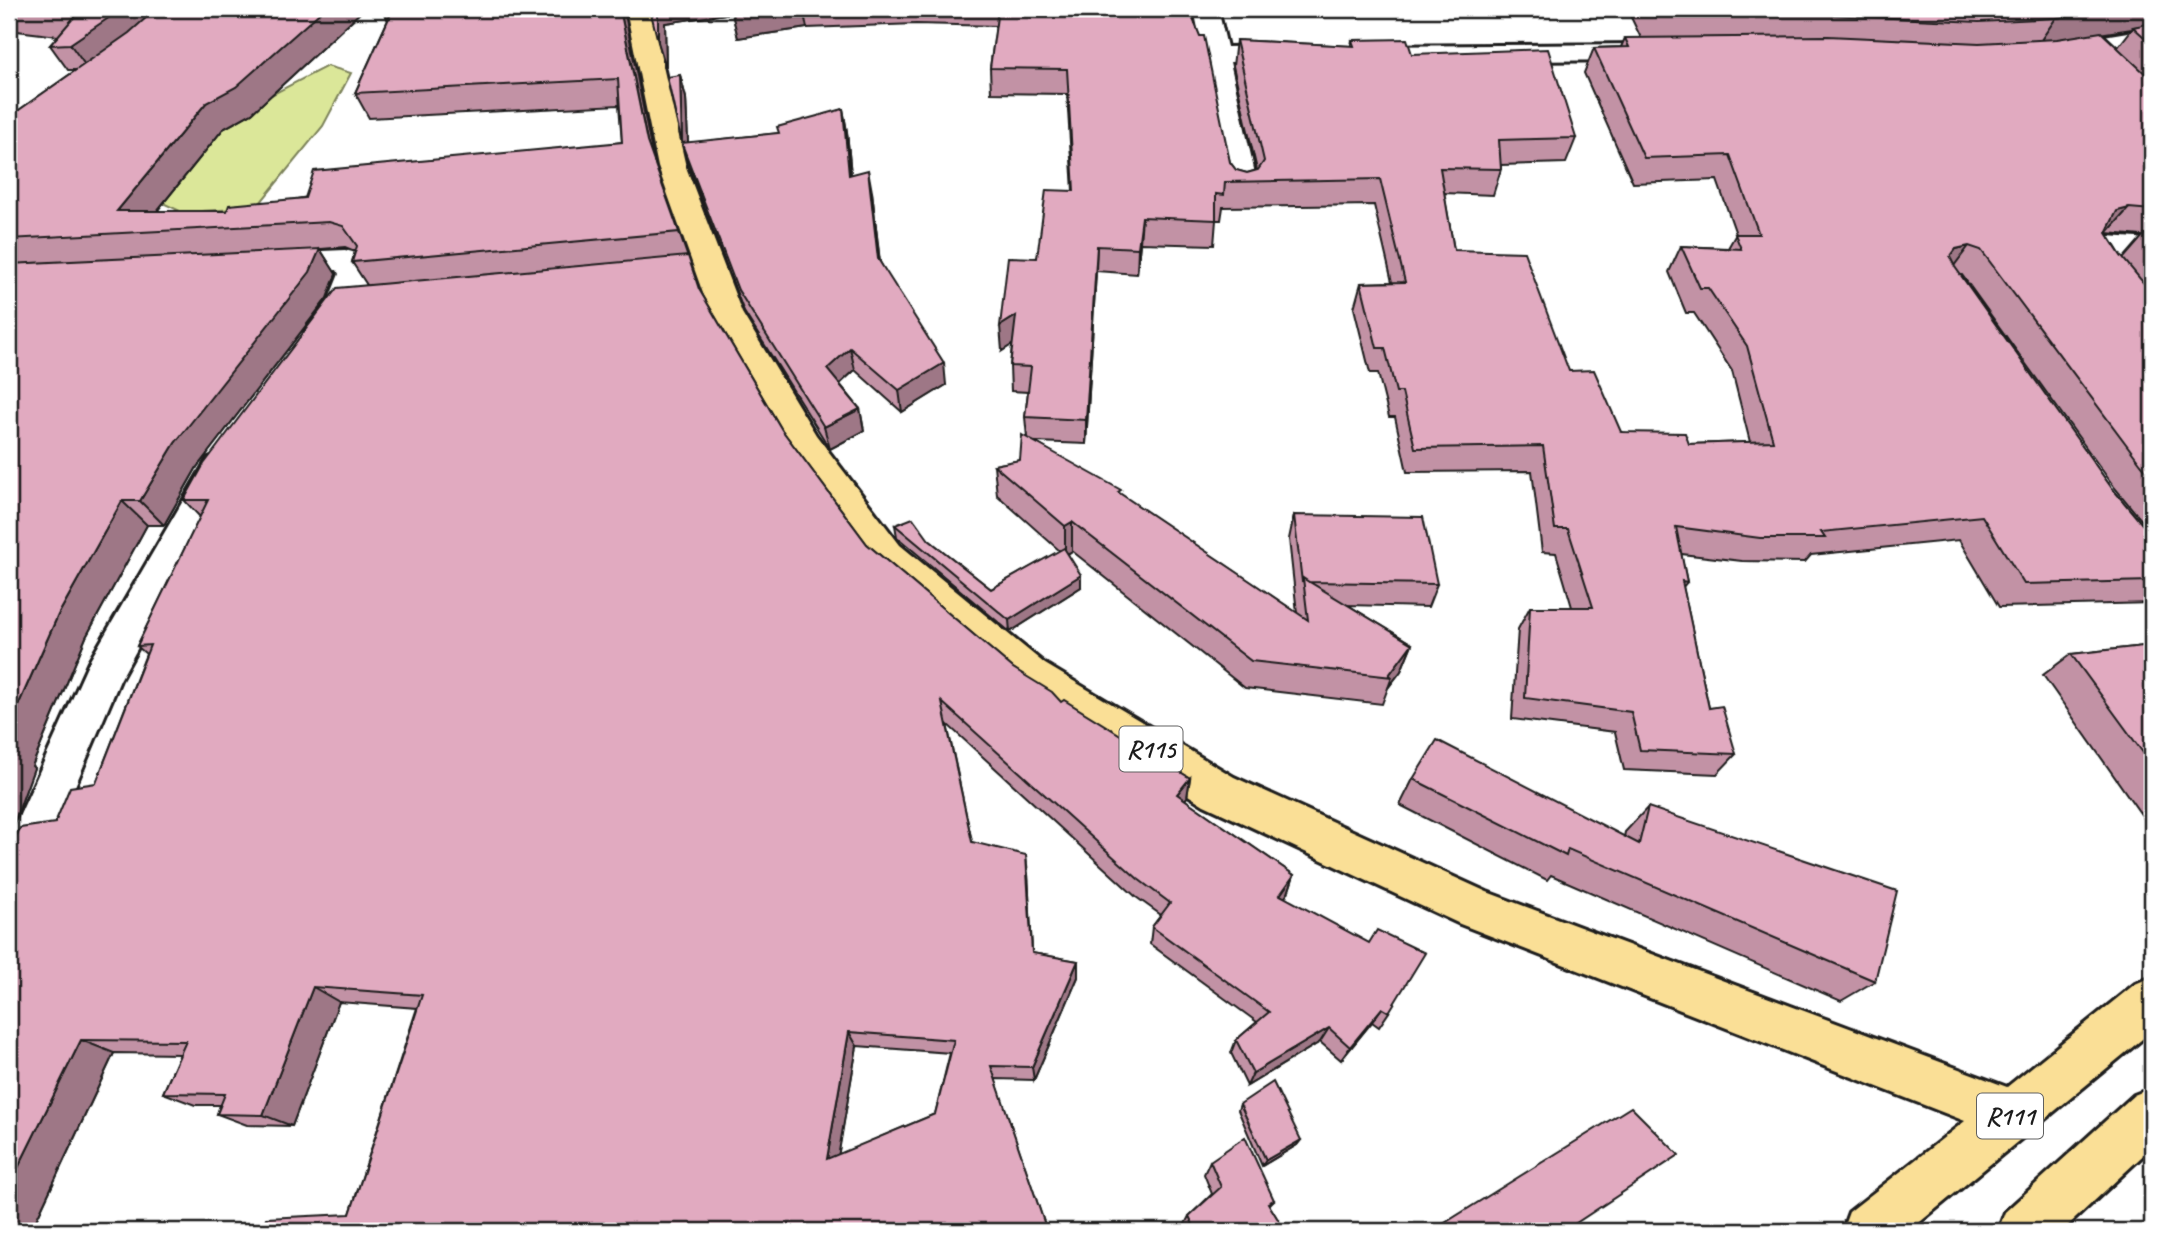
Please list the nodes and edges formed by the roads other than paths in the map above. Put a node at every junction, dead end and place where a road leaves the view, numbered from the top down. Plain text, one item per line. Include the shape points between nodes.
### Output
1 (638, 9) edge
2 (1206, 9) edge
3 (2152, 36) edge
4 (2090, 46) junction
5 (1664, 52) edge
6 (1310, 54) edge
7 (1337, 54) edge
8 (2039, 54) edge
9 (1215, 55) junction
10 (2117, 72) edge
11 (1244, 187) edge
12 (2152, 248) edge
13 (246, 265) edge
14 (2152, 321) edge
15 (302, 357) edge
16 (236, 445) edge
17 (9, 889) edge
18 (2152, 1001) edge
19 (2152, 1113) edge
20 (2012, 1114) junction
21 (1868, 1231) edge
22 (2024, 1231) edge

1 - 20 main road, R115 via 696,270 804,444 887,555 1031,676 1219,791 1476,909
2 - 9 street
3 - 4 street
4 - 8 street
4 - 10 street
5 - 7 street
6 - 9 street
9 - 11 street
12 - 14 street via 2107,246 2102,257
13 - 15 street via 345,260 355,273 356,301
16 - 17 street via 211,478 103,674
18 - 20 main road, R111
19 - 22 main road
20 - 21 main road, R111

